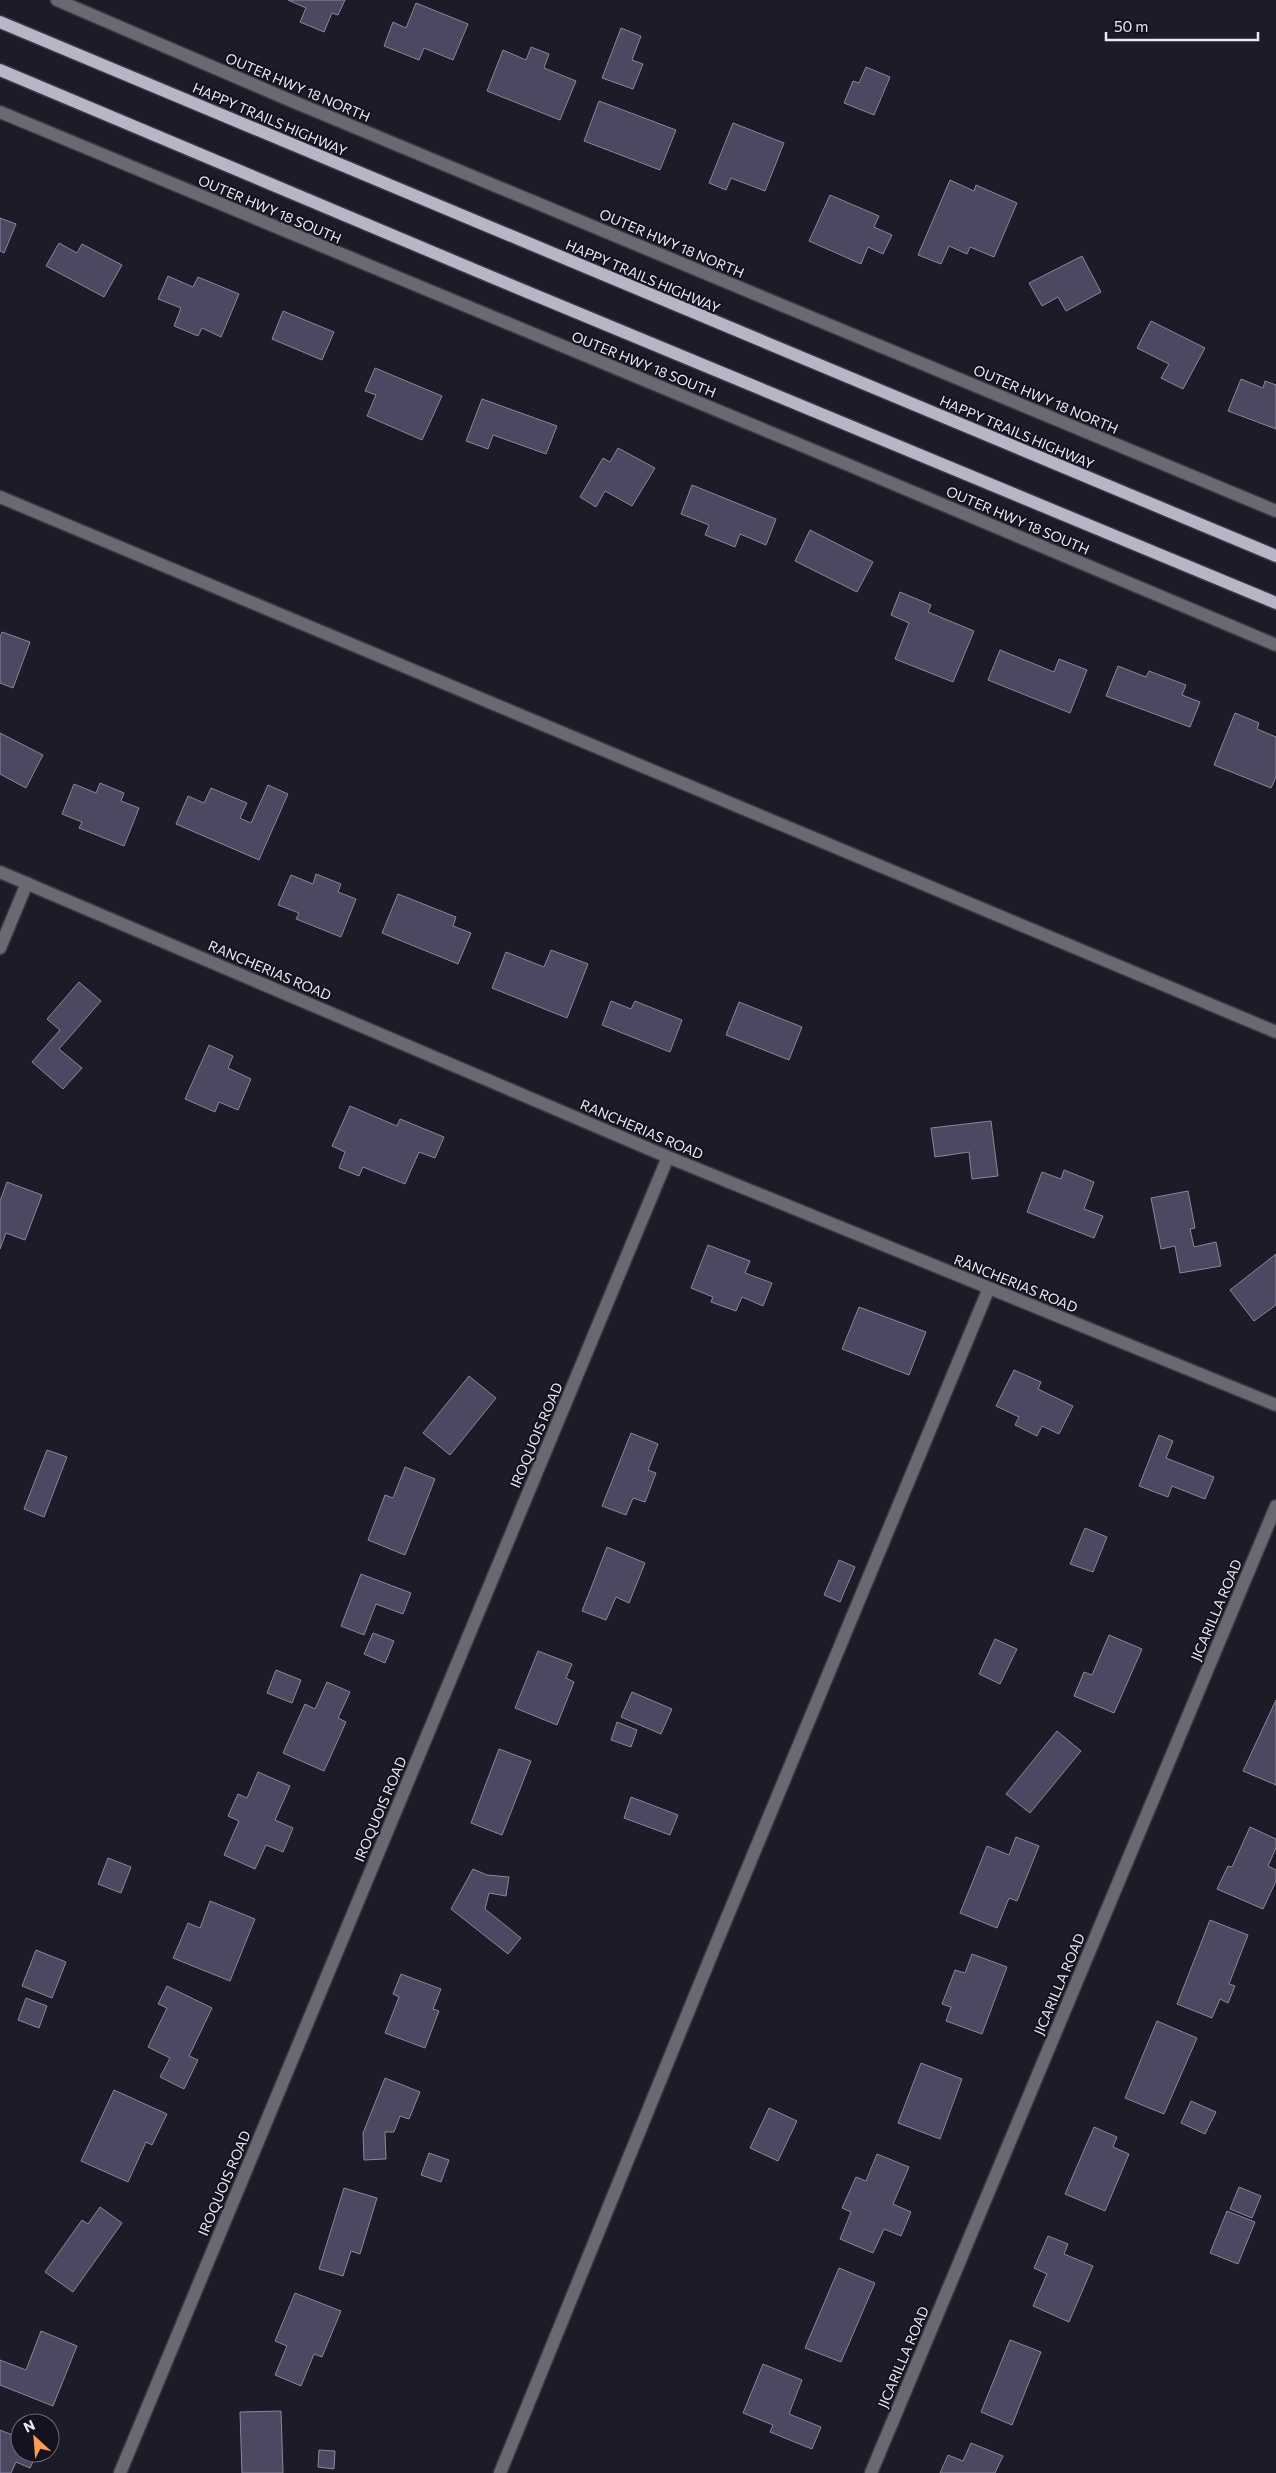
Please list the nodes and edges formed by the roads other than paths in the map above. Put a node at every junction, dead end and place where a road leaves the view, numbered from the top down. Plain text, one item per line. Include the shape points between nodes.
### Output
1 (57, 0) edge
2 (0, 22) edge
3 (0, 70) edge
4 (0, 112) edge
5 (0, 497) edge
6 (1276, 511) edge
7 (1276, 556) edge
8 (1276, 603) edge
9 (1276, 645) edge
10 (0, 872) edge
11 (27, 883) junction
12 (0, 948) edge
13 (1276, 1032) edge
14 (668, 1157) junction
15 (989, 1288) junction
16 (1276, 1405) edge
17 (1276, 1506) edge
18 (120, 2473) edge
19 (500, 2473) edge
20 (871, 2473) edge

1 - 6 street, OUTER HWY 18 NORTH
2 - 7 main road, HAPPY TRAILS HIGHWAY
3 - 8 main road
4 - 9 street, OUTER HWY 18 SOUTH
5 - 13 street
10 - 11 street, RANCHERIAS ROAD
11 - 12 street
11 - 14 street, RANCHERIAS ROAD
14 - 15 street, RANCHERIAS ROAD
14 - 18 street, IROQUOIS ROAD
15 - 16 street, RANCHERIAS ROAD
15 - 19 street
17 - 20 street, JICARILLA ROAD

